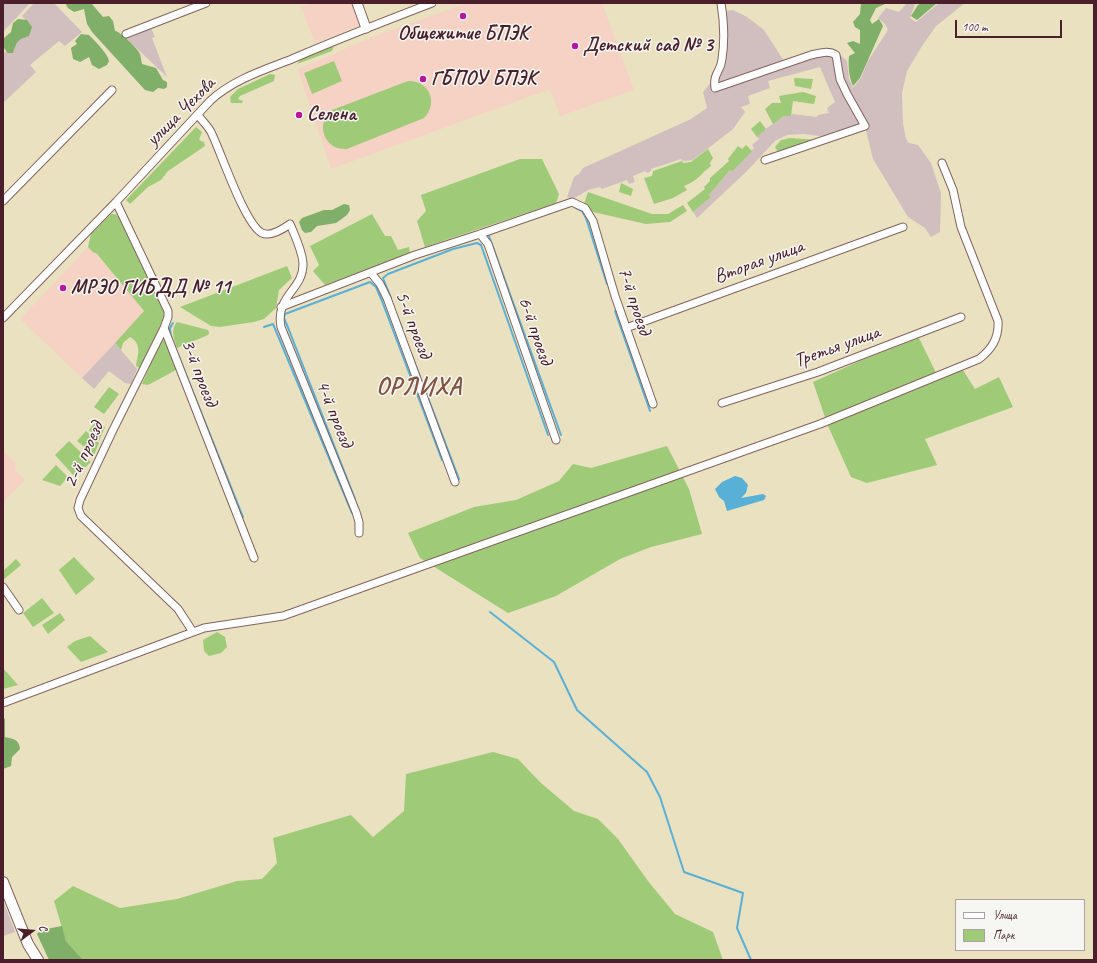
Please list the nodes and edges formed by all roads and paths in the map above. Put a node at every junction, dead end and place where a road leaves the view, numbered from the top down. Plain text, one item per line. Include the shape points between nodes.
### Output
1 (206, 3) edge
2 (357, 3) edge
3 (432, 3) edge
4 (721, 3) edge
5 (366, 28) junction
6 (126, 34) dead end
7 (112, 90) dead end
8 (198, 115) junction
9 (765, 160) dead end
10 (942, 162) dead end
11 (3, 201) edge
12 (116, 202) junction
13 (903, 227) dead end
14 (480, 234) junction
15 (371, 273) junction
16 (281, 307) junction
17 (961, 317) dead end
18 (3, 318) edge
19 (164, 328) junction
20 (626, 328) junction
21 (722, 403) dead end
22 (652, 404) dead end
23 (556, 440) dead end
24 (455, 482) dead end
25 (359, 532) dead end
26 (254, 558) dead end
27 (3, 587) edge
28 (20, 610) dead end
29 (193, 632) junction
30 (3, 703) edge
31 (3, 882) edge
32 (38, 960) edge

1 - 6 street
2 - 5 street
3 - 5 street, улица Чехова
4 - 9 street via 725,29 722,60 714,79 715,88 812,55 832,52 836,55 840,79 846,94 865,126
5 - 8 street, улица Чехова via 233,84 215,96
7 - 11 street
8 - 12 street, улица Чехова
8 - 16 street via 210,131 256,229 269,233 290,224 295,235 303,263 300,280
10 - 29 street via 955,196 961,227 998,321 997,338 992,347 979,359 820,424 283,616 218,625
12 - 18 street, улица Чехова
12 - 19 street, 3-й проезд via 168,311
13 - 20 street, Вторая улица
14 - 15 street via 414,255
14 - 20 street, 7-й проезд via 572,202 585,208 593,221
14 - 23 street, 6-й проезд via 488,244
15 - 16 street
15 - 24 street, 5-й проезд via 387,298
16 - 25 street, 4-й проезд via 281,327 356,512
17 - 21 street, Третья улица via 818,372
19 - 26 street, 3-й проезд
19 - 29 street, 2-й проезд via 113,430 78,508 81,516 178,609
20 - 22 street, 7-й проезд
27 - 28 street
29 - 30 street
31 - 32 main road via 28,944

